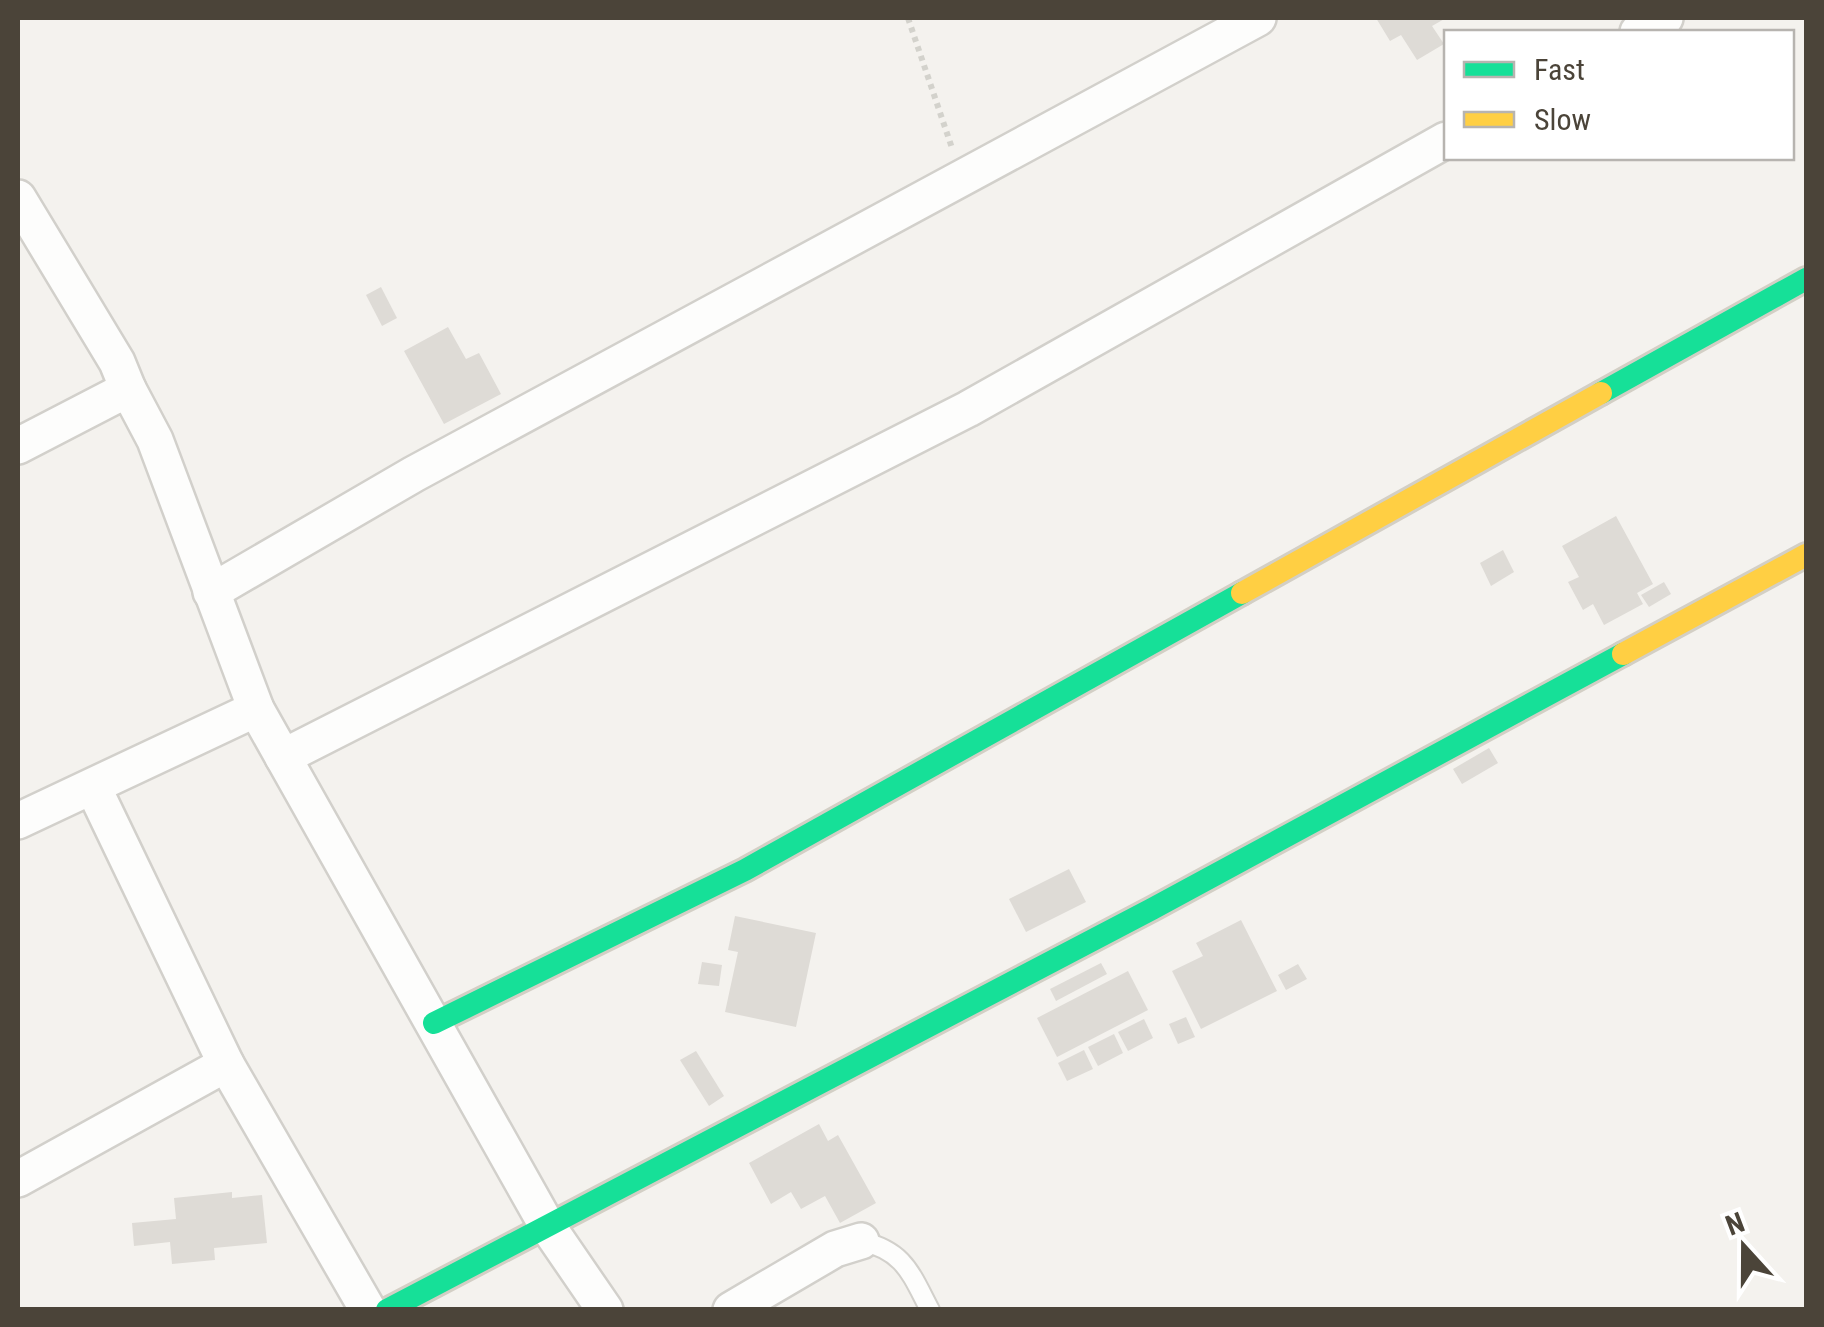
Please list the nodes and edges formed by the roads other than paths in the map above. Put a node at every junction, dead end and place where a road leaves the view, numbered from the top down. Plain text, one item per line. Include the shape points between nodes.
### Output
1 (1258, 18) edge
2 (1665, 18) edge
3 (1642, 30) edge
4 (1444, 141) edge
5 (18, 198) edge
6 (1806, 279) edge
7 (128, 389) junction
8 (18, 446) edge
9 (1806, 555) edge
10 (211, 592) junction
11 (256, 709) junction
12 (283, 756) junction
13 (93, 787) junction
14 (18, 821) edge
15 (434, 1023) junction
16 (226, 1064) junction
17 (18, 1179) edge
18 (546, 1224) junction
19 (860, 1241) joint
20 (368, 1310) edge
21 (387, 1310) edge
22 (605, 1310) edge
23 (732, 1310) edge
24 (930, 1310) edge

1 - 10 street via 414,474
2 - 3 street
4 - 12 street via 968,409
5 - 7 street
6 - 15 street via 746,870
7 - 8 street
7 - 10 street via 155,440
9 - 18 street via 1152,909
10 - 11 street
11 - 12 street
11 - 13 street
12 - 15 street
13 - 14 street
13 - 16 street
15 - 18 street
16 - 17 street
16 - 20 street
18 - 21 street
18 - 22 street
19 - 23 street
19 - 24 lane via 888,1247

